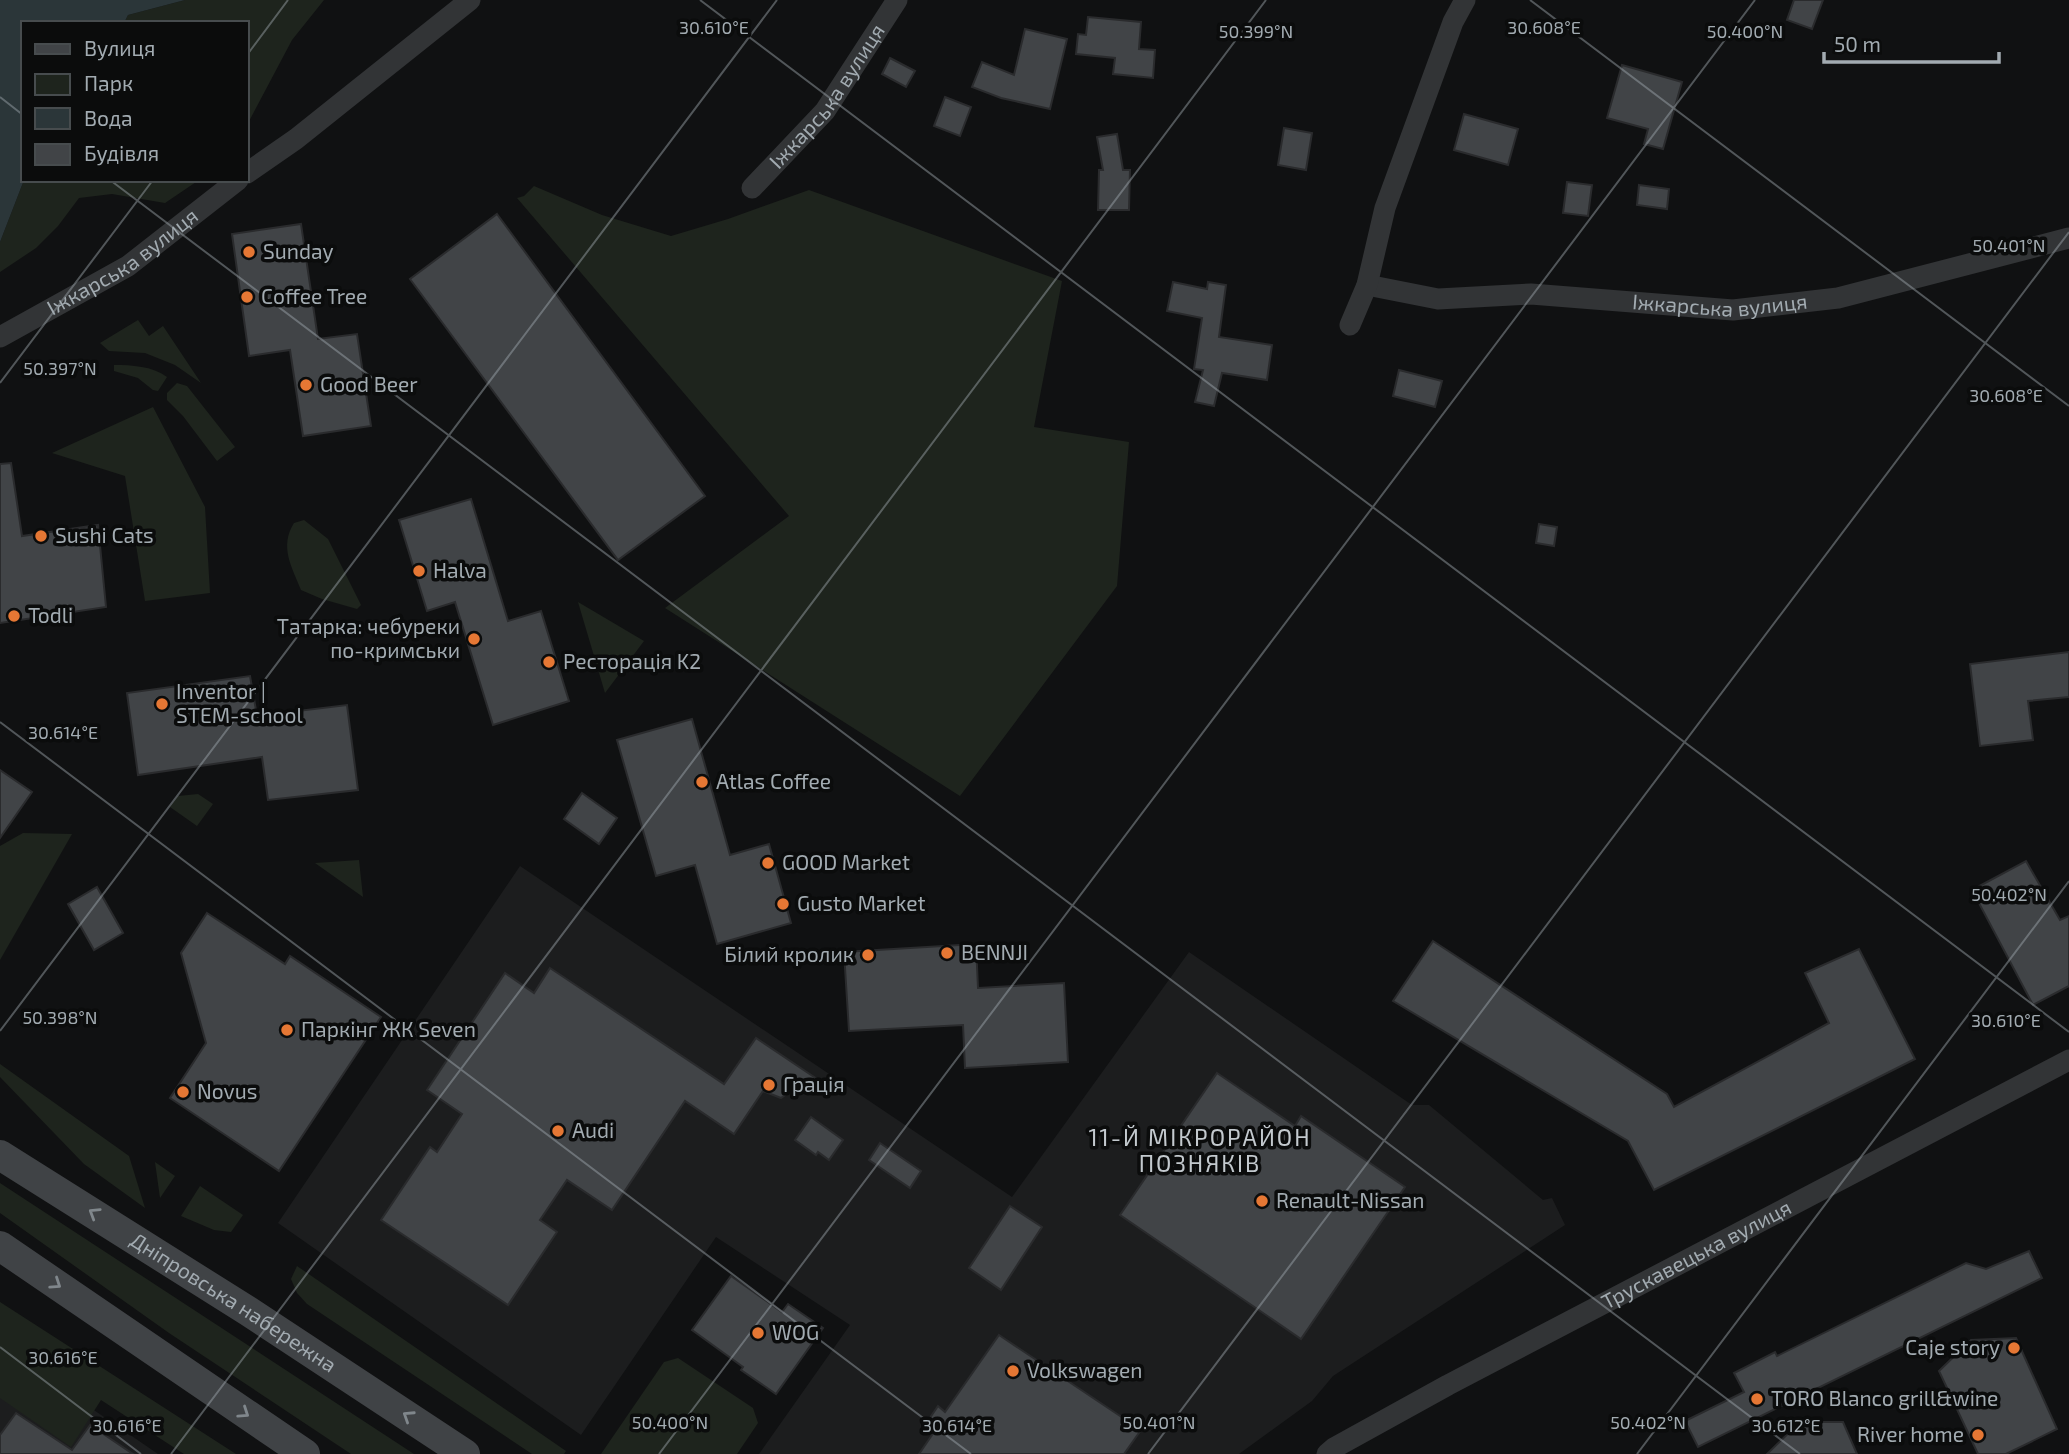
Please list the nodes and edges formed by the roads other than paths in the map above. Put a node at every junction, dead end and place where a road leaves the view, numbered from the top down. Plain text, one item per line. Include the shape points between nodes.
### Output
1 (470, 0) edge
2 (897, 0) edge
3 (1465, 0) edge
4 (248, 172) edge
5 (234, 182) edge
6 (752, 188) dead end
7 (2069, 238) edge
8 (1367, 285) junction
9 (1350, 325) dead end
10 (0, 337) edge
11 (2069, 1060) edge
12 (0, 1142) edge
13 (11, 1162) edge
14 (0, 1246) edge
15 (305, 1454) edge
16 (465, 1454) edge
17 (1327, 1454) edge

1 - 4 street
2 - 6 street, Іжкарська вулиця via 825,111
3 - 8 street via 1385,208
5 - 10 street, Іжкарська вулиця via 128,266
7 - 8 street, Іжкарська вулиця via 1838,298 1733,310 1531,294 1438,299
8 - 9 street
11 - 17 street, Трускавецька вулиця via 1448,1385
12 - 13 main road, Дніпровська набережна
16 -> 13 main road, Дніпровська набережна
14 -> 15 main road

